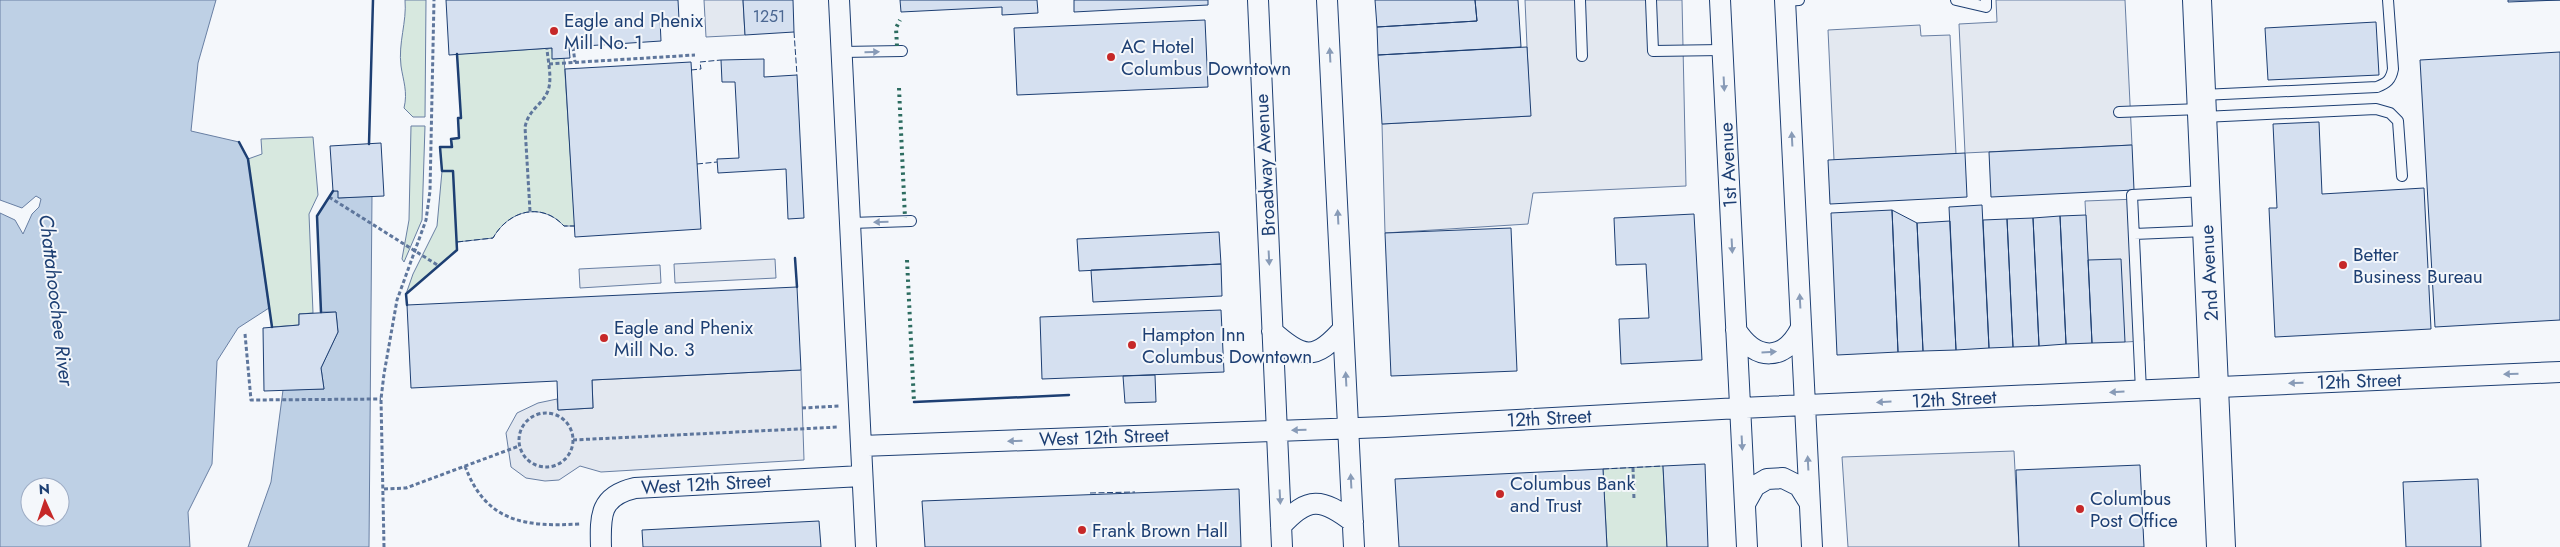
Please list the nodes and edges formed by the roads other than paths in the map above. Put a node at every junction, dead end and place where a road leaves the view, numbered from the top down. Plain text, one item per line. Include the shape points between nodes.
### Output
1 (839, 0) edge
2 (1258, 0) edge
3 (1327, 0) edge
4 (1580, 0) edge
5 (1651, 0) edge
6 (1720, 0) edge
7 (1790, 0) edge
8 (1956, 0) edge
9 (1986, 0) edge
10 (2197, 0) edge
11 (2388, 0) edge
12 (1722, 50) junction
13 (902, 51) dead end
14 (842, 52) junction
15 (1582, 56) dead end
16 (2201, 107) junction
17 (2119, 112) dead end
18 (2402, 176) dead end
19 (2205, 191) junction
20 (911, 221) dead end
21 (852, 223) junction
22 (2207, 230) junction
23 (2134, 234) junction
24 (1801, 328) junction
25 (1343, 329) junction
26 (1736, 330) junction
27 (1272, 331) junction
28 (2560, 372) edge
29 (2214, 387) junction
30 (2140, 391) junction
31 (1805, 406) junction
32 (1740, 408) junction
33 (1348, 428) junction
34 (1277, 431) junction
35 (861, 446) junction
36 (862, 476) junction
37 (1809, 502) junction
38 (1744, 504) junction
39 (1353, 522) junction
40 (1281, 526) junction
41 (601, 547) edge
42 (866, 547) edge
43 (1282, 547) edge
44 (1354, 547) edge
45 (1747, 547) edge
46 (1812, 547) edge
47 (2221, 547) edge

1 - 14 street
2 -> 27 street, Broadway Avenue
25 -> 3 street
4 - 15 lane
5 - 12 lane via 1653,51
6 - 12 street, 1st Avenue
24 -> 7 street
8 - 9 lane via 1986,7
10 - 16 main road, 2nd Avenue
11 - 16 lane via 2393,69 2386,83 2377,87
12 -> 26 street, 1st Avenue
14 -> 13 lane
14 - 21 street
16 - 17 lane
16 - 18 lane via 2376,109 2390,113 2398,121
16 - 19 main road, 2nd Avenue
19 - 22 main road, 2nd Avenue
19 - 23 lane via 2132,195
20 -> 21 lane
21 - 35 street
22 - 23 lane
22 - 29 main road, 2nd Avenue
23 - 30 lane
26 -> 24 street via 1746,345 1760,353 1779,352 1794,342
24 - 31 street
25 - 27 street via 1327,347 1310,354 1290,348
33 -> 25 street
26 - 32 street, 1st Avenue
27 - 34 street, Broadway Avenue
28 -> 29 street, 12th Street
29 - 30 street, 12th Street
29 - 47 main road, 2nd Avenue
30 -> 31 street, 12th Street
31 - 32 street, 12th Street
37 -> 31 street
32 - 33 street, 12th Street
32 -> 38 street, 1st Avenue
33 -> 34 street, West 12th Street
39 -> 33 street
34 -> 35 street, West 12th Street
34 -> 40 street, Broadway Avenue
35 - 36 street
36 - 41 street, West 12th Street via 620,491 604,508 600,522
36 - 42 street
37 - 38 street via 1799,486 1783,478 1767,479 1755,486
37 - 46 street
38 - 45 street, 1st Avenue
39 - 40 street via 1333,507 1316,503 1297,509
39 - 44 street
40 - 43 street, Broadway Avenue

